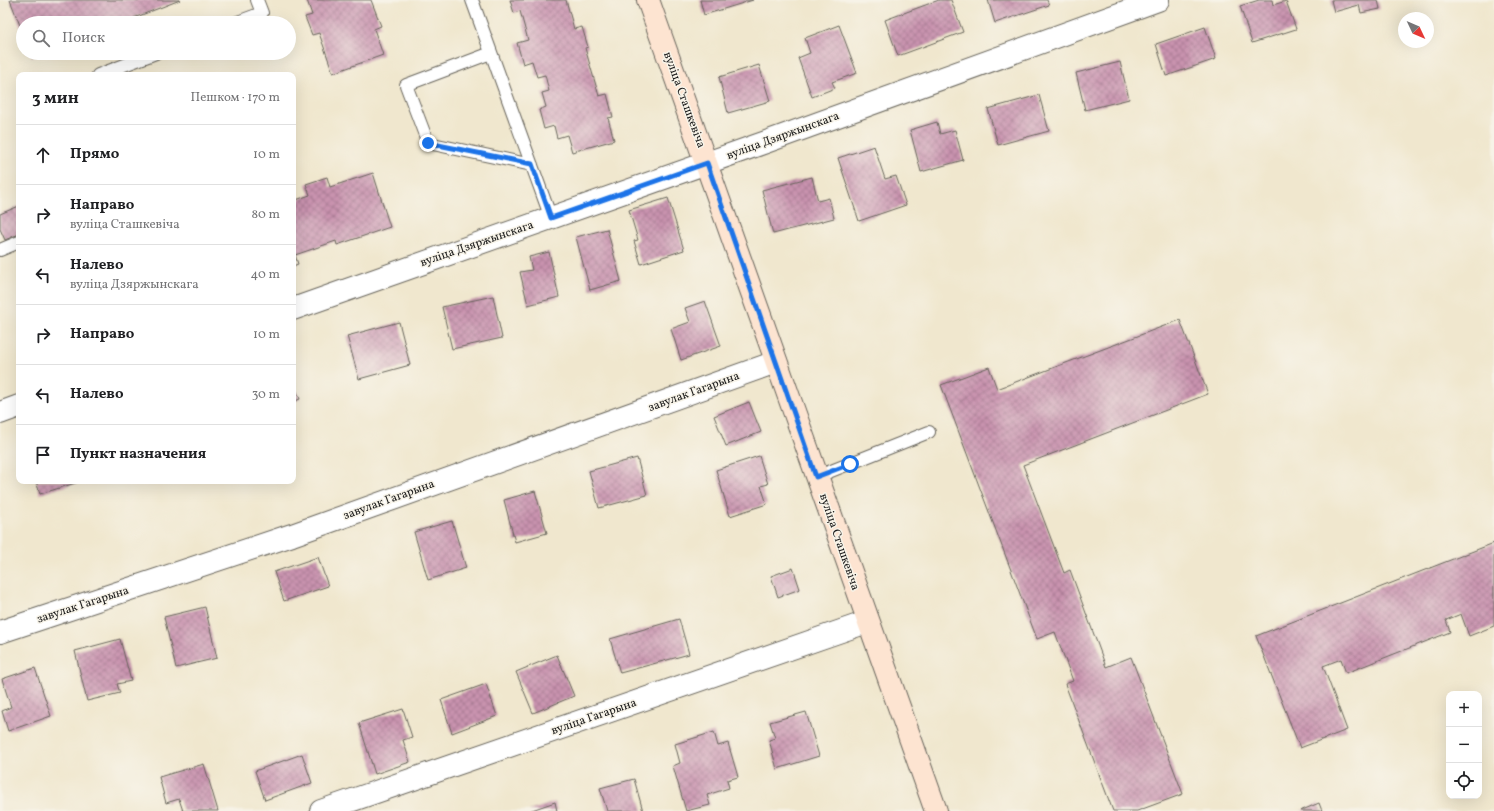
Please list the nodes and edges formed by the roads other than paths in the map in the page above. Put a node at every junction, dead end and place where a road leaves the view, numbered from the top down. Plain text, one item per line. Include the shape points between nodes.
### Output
1 (257, 0) edge
2 (472, 0) edge
3 (648, 0) edge
4 (1158, 0) edge
5 (254, 16) edge
6 (491, 52) junction
7 (138, 60) edge
8 (106, 72) edge
9 (707, 163) junction
10 (532, 164) junction
11 (551, 218) junction
12 (16, 243) edge
13 (0, 250) edge
14 (296, 308) edge
15 (776, 362) junction
16 (929, 432) dead end
17 (816, 477) junction
18 (867, 622) junction
19 (0, 632) edge
20 (321, 811) edge
21 (936, 811) edge

1 - 5 lane via 262,13
2 - 6 lane
3 - 9 main road, вуліца Сташкевіча
4 - 9 street, вуліца Дзяржынскага
6 - 10 lane
6 - 10 lane via 406,85 428,143
7 - 8 lane
9 - 11 street, вуліца Дзяржынскага
9 - 15 main road, вуліца Сташкевіча
10 - 11 lane
11 - 14 street, вуліца Дзяржынскага
12 - 13 lane
15 - 17 main road, вуліца Сташкевіча
15 - 19 street, завулак Гагарына via 292,535
16 - 17 lane
17 - 18 main road, вуліца Сташкевіча
18 - 20 street, вуліца Гагарына
18 - 21 main road, вуліца Сташкевіча

